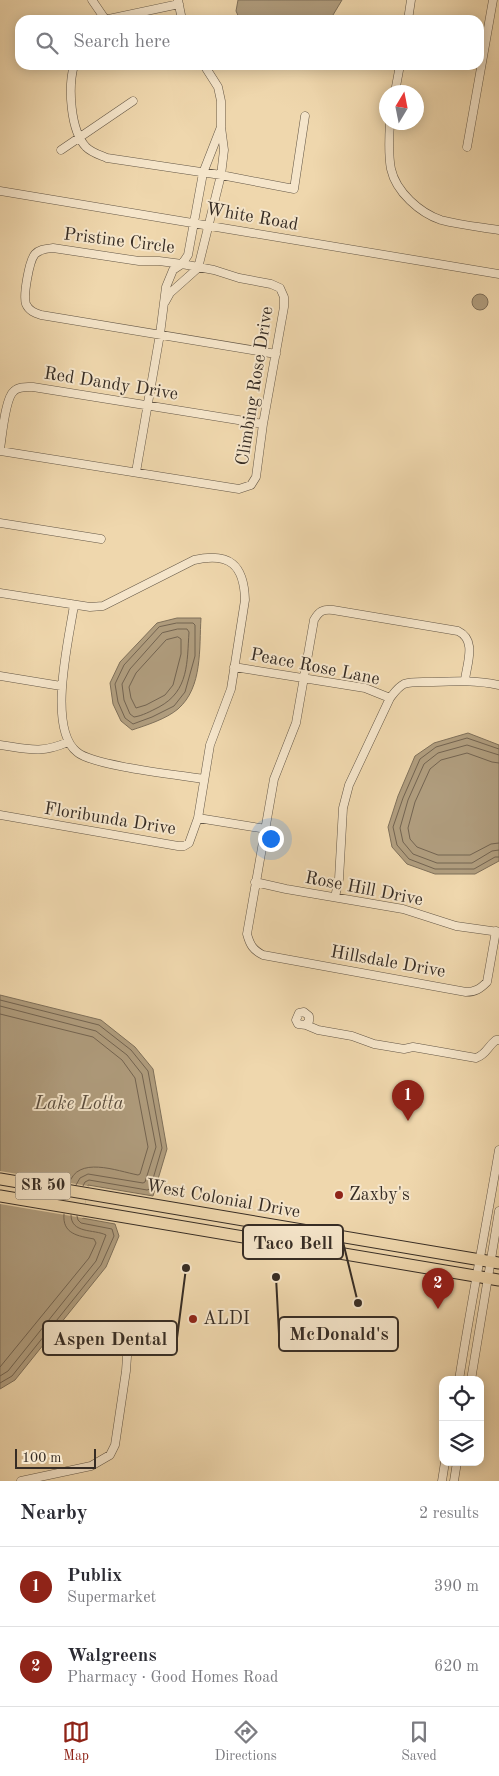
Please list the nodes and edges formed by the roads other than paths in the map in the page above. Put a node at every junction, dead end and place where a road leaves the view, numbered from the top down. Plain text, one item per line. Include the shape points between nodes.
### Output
1 (92, 0) edge
2 (411, 0) edge
3 (493, 0) edge
4 (178, 2) edge
5 (101, 15) edge
6 (121, 15) edge
7 (181, 15) edge
8 (409, 15) edge
9 (484, 51) edge
10 (73, 70) edge
11 (207, 70) edge
12 (399, 70) edge
13 (481, 70) edge
14 (396, 85) edge
15 (132, 101) dead end
16 (305, 116) dead end
17 (221, 127) junction
18 (389, 130) edge
19 (81, 137) junction
20 (467, 147) dead end
21 (61, 150) dead end
22 (202, 173) junction
23 (222, 175) junction
24 (0, 191) edge
25 (194, 223) junction
26 (209, 226) junction
27 (499, 230) edge
28 (182, 264) junction
29 (198, 268) junction
30 (499, 274) edge
31 (164, 303) junction
32 (160, 334) junction
33 (276, 354) junction
34 (148, 405) junction
35 (263, 424) junction
36 (0, 450) edge
37 (136, 472) junction
38 (0, 523) edge
39 (101, 539) dead end
40 (0, 593) edge
41 (74, 604) junction
42 (234, 666) junction
43 (0, 676) edge
44 (304, 678) junction
45 (464, 680) junction
46 (499, 685) edge
47 (61, 686) junction
48 (390, 698) junction
49 (68, 742) junction
50 (0, 745) edge
51 (204, 779) junction
52 (0, 815) edge
53 (198, 818) junction
54 (266, 829) junction
55 (255, 882) junction
56 (335, 897) junction
57 (498, 931) edge
58 (306, 1025) dead end
59 (499, 1040) edge
60 (499, 1150) edge
61 (0, 1179) edge
62 (0, 1196) edge
63 (154, 1205) junction
64 (499, 1211) edge
65 (151, 1221) junction
66 (355, 1239) junction
67 (314, 1248) junction
68 (490, 1262) edge
69 (488, 1278) edge
70 (128, 1342) dead end
71 (460, 1376) edge
72 (472, 1376) edge
73 (444, 1466) edge
74 (456, 1466) edge
75 (20, 1481) edge
76 (442, 1481) edge
77 (454, 1481) edge

1 - 5 street
2 - 8 street
3 - 9 street
4 - 6 street
4 - 7 street
10 - 19 street via 71,95
11 - 17 street via 222,101
12 - 14 street
13 - 20 street
15 - 19 street
16 - 23 street via 294,189
17 - 22 street
17 - 23 street via 224,150
18 - 27 street via 391,171 401,189 419,209 440,219
19 - 21 street
19 - 22 street via 86,147 107,158
22 - 23 street
22 - 25 street
23 - 26 street
24 - 25 street, White Road
25 - 26 street, White Road
25 - 28 street via 188,255
26 - 29 street
26 - 30 street, White Road
28 - 29 street, Climbing Rose Drive
28 - 31 street via 169,277
28 - 32 street, Pristine Circle via 53,248 43,249 31,261 25,296 31,311
29 - 31 street via 170,293
29 - 33 street, Climbing Rose Drive via 280,288 284,307
31 - 32 street
32 - 33 street
32 - 34 street
33 - 35 street, Climbing Rose Drive
34 - 35 street, Red Dandy Drive
34 - 36 street, Red Dandy Drive via 23,387 14,391 9,399
34 - 37 street
35 - 37 street, Climbing Rose Drive via 256,477 251,485 239,489
36 - 37 street, Climbing Rose Drive
38 - 39 street
40 - 41 street
41 - 42 street via 103,606 194,560 209,557 224,560 236,566 245,587
41 - 47 street
42 - 44 street, Peace Rose Lane
42 - 51 street via 231,689 210,745
43 - 47 street
44 - 45 street via 314,620 318,612 325,609 465,634 470,648
44 - 48 street, Peace Rose Lane via 365,688
44 - 54 street via 296,723 274,779
45 - 46 street
45 - 48 street via 404,684
47 - 49 street
48 - 56 street via 349,785 343,808
49 - 50 street via 52,749 36,750
49 - 51 street via 78,753 103,762
51 - 53 street
52 - 53 street, Floribunda Drive via 178,846 190,843
53 - 54 street
54 - 55 street
55 - 56 street, Rose Hill Drive
55 - 57 street, Hillsdale Drive via 248,928 250,944 264,955 474,992 487,982
56 - 57 street, Rose Hill Drive via 403,909 456,926
58 - 59 street via 374,1044 476,1058
60 - 68 street
61 - 63 highway, West Colonial Drive / SR 50
62 - 65 highway, West Colonial Drive / SR 50
63 - 65 highway
63 - 66 highway, West Colonial Drive / SR 50
64 - 68 street
65 - 67 highway, West Colonial Drive / SR 50
66 - 67 highway via 340,1245
66 - 68 highway, West Colonial Drive / SR 50
67 - 69 highway, West Colonial Drive / SR 50
68 - 69 street
68 - 69 street
69 - 71 street
69 - 72 street
70 - 75 street via 115,1445 110,1455 91,1466
73 - 76 street
74 - 77 street

